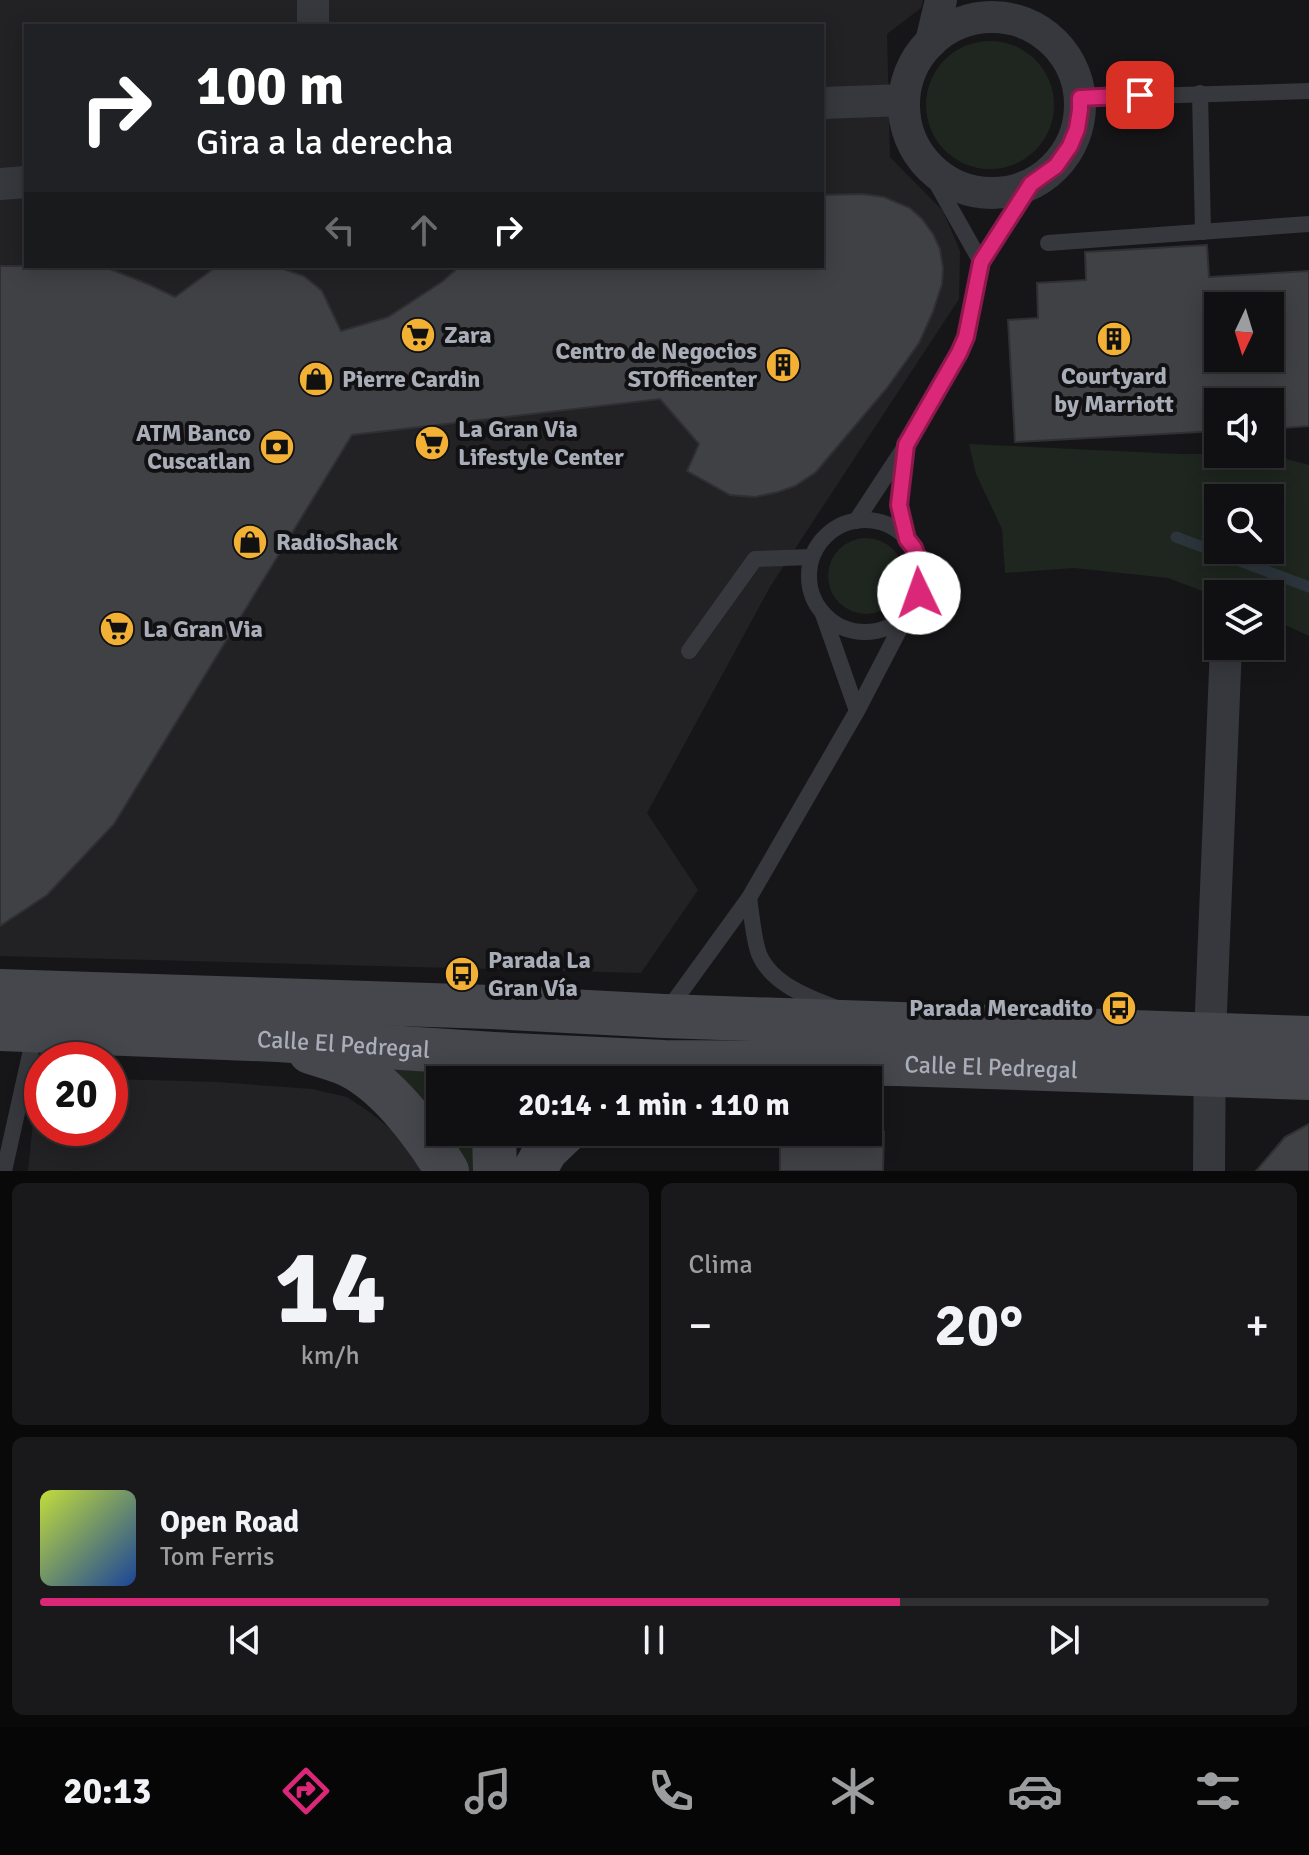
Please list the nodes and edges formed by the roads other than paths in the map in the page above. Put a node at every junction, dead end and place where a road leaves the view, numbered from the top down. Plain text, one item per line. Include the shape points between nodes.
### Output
1 (313, 0) edge
2 (941, 0) edge
3 (1010, 11) edge
4 (313, 24) edge
5 (931, 42) junction
6 (1309, 91) edge
7 (1200, 93) junction
8 (1080, 98) junction
9 (904, 100) junction
10 (824, 103) edge
11 (924, 161) junction
12 (24, 182) edge
13 (0, 184) edge
14 (1031, 184) junction
15 (1309, 224) edge
16 (1203, 232) junction
17 (1048, 243) dead end
18 (981, 262) junction
19 (906, 445) junction
20 (856, 521) junction
21 (907, 539) junction
22 (812, 557) junction
23 (822, 613) junction
24 (908, 613) junction
25 (689, 651) dead end
26 (1225, 660) edge
27 (857, 711) junction
28 (749, 898) junction
29 (0, 991) edge
30 (491, 1007) junction
31 (664, 1016) junction
32 (880, 1024) junction
33 (18, 1030) edge
34 (1309, 1038) edge
35 (278, 1040) junction
36 (1210, 1055) junction
37 (486, 1066) edge
38 (494, 1066) edge
39 (826, 1066) edge
40 (1309, 1078) edge
41 (494, 1146) edge
42 (550, 1146) edge
43 (4, 1171) edge
44 (447, 1171) edge
45 (495, 1171) edge
46 (534, 1171) edge
47 (1209, 1171) edge

1 - 4 street
2 - 5 street
3 - 5 street via 1001,18 952,27
3 - 8 street via 1061,51
5 - 9 street via 915,62
6 - 7 lane
7 - 8 lane
7 - 16 lane
8 - 14 street via 1070,146 1056,166
9 - 10 street
9 - 11 street via 912,145
11 - 14 street via 949,182 974,191 1000,193
11 - 18 lane
12 - 13 street
14 - 18 lane
15 - 16 lane
16 - 17 lane
18 - 19 lane via 966,337
19 - 20 lane
19 - 21 lane via 899,505
20 - 21 lane via 883,523
20 - 22 lane via 827,535
21 - 24 lane via 918,558 921,582
22 - 23 lane via 810,589
22 - 25 lane via 755,559
23 - 24 lane via 844,629 867,632 889,627
23 - 27 lane
24 - 27 lane
26 - 36 street
27 - 28 lane
28 - 31 lane
28 - 32 lane via 759,952 777,977 814,999
29 - 30 main road, Calle El Pedregal
30 - 31 main road, Calle El Pedregal
30 - 38 main road
31 - 32 main road, Calle El Pedregal
32 - 36 main road, Calle El Pedregal
33 - 35 main road, Calle El Pedregal
33 - 43 lane
34 - 36 main road, Calle El Pedregal
35 - 37 main road, Calle El Pedregal
35 - 44 main road via 356,1069 380,1087
36 - 39 main road, Calle El Pedregal
36 - 40 main road, Calle El Pedregal
36 - 47 street
41 - 45 main road
42 - 46 main road

